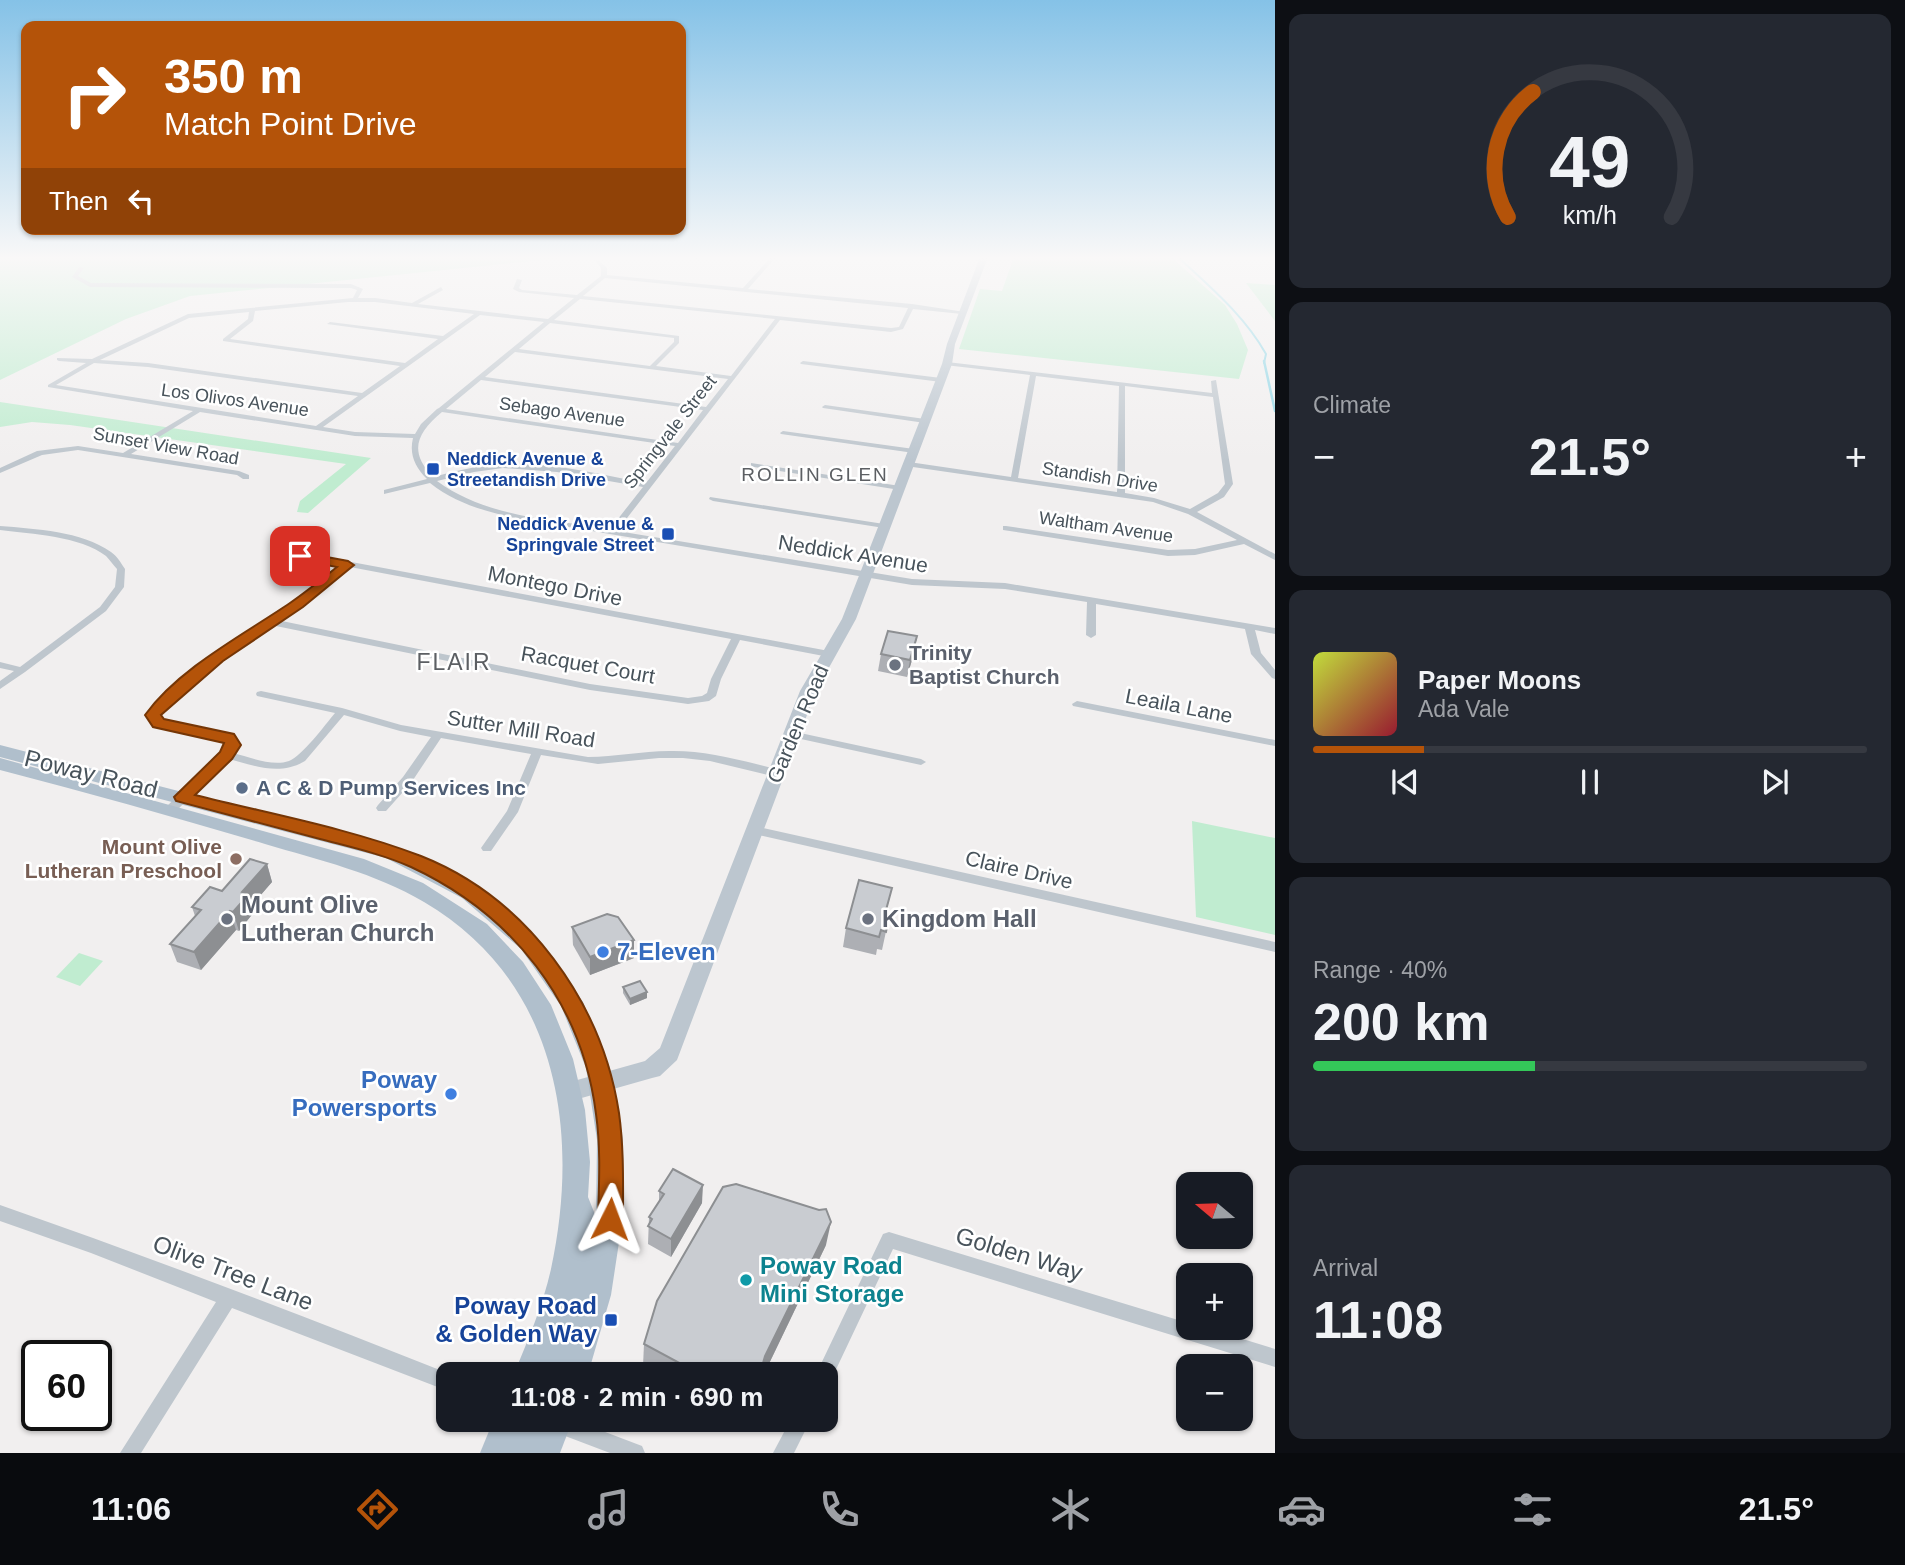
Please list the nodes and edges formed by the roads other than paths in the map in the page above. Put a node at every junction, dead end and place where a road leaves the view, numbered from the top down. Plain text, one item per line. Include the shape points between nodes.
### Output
1 (169, 325) edge
2 (245, 325) edge
3 (337, 325) edge
4 (462, 325) edge
5 (544, 325) edge
6 (579, 325) edge
7 (774, 325) edge
8 (845, 325) edge
9 (903, 325) edge
10 (958, 325) edge
11 (444, 338) junction
12 (514, 350) junction
13 (59, 359) dead end
14 (95, 360) junction
15 (803, 363) dead end
16 (947, 364) junction
17 (406, 365) junction
18 (652, 367) junction
19 (1033, 374) junction
20 (478, 378) junction
21 (732, 378) junction
22 (941, 380) junction
23 (1214, 382) dead end
24 (1122, 384) junction
25 (364, 395) junction
26 (1216, 395) junction
27 (825, 407) dead end
28 (708, 409) junction
29 (439, 410) junction
30 (197, 411) junction
31 (925, 421) junction
32 (317, 428) junction
33 (783, 433) dead end
34 (417, 436) junction
35 (680, 445) junction
36 (914, 451) junction
37 (126, 454) junction
38 (909, 464) junction
39 (754, 465) dead end
40 (0, 471) edge
41 (246, 477) dead end
42 (1014, 479) junction
43 (434, 481) junction
44 (648, 486) junction
45 (900, 488) junction
46 (387, 492) dead end
47 (1121, 494) junction
48 (713, 499) dead end
49 (1191, 512) junction
50 (884, 526) junction
51 (0, 528) edge
52 (1006, 528) dead end
53 (612, 532) junction
54 (1244, 541) junction
55 (276, 551) dead end
56 (1275, 557) edge
57 (348, 565) junction
58 (866, 575) junction
59 (1093, 601) junction
60 (271, 622) junction
61 (1249, 626) junction
62 (1275, 631) edge
63 (1091, 635) dead end
64 (737, 637) junction
65 (829, 654) junction
66 (0, 665) edge
67 (22, 670) junction
68 (1275, 676) edge
69 (0, 686) edge
70 (261, 694) dead end
71 (1077, 704) dead end
72 (342, 711) junction
73 (791, 734) junction
74 (438, 735) junction
75 (1275, 743) edge
76 (0, 751) edge
77 (537, 752) junction
78 (227, 755) junction
79 (921, 762) dead end
80 (0, 764) edge
81 (776, 773) junction
82 (176, 804) junction
83 (382, 808) dead end
84 (754, 830) junction
85 (487, 848) dead end
86 (1275, 947) edge
87 (601, 1082) junction
88 (571, 1091) junction
89 (575, 1200) junction
90 (0, 1213) edge
91 (229, 1297) junction
92 (1275, 1358) edge
93 (533, 1362) edge
94 (551, 1362) edge
95 (577, 1362) edge
96 (831, 1362) edge
97 (436, 1377) edge
98 (505, 1432) edge
99 (534, 1432) edge
100 (545, 1432) edge
101 (578, 1432) edge
102 (795, 1432) edge
103 (130, 1453) edge
104 (496, 1453) edge
105 (522, 1453) edge
106 (544, 1453) edge
107 (635, 1453) edge
108 (783, 1453) edge

1 - 14 street
2 - 17 street via 225,340
3 - 11 street
4 - 11 street
5 - 12 street
6 - 18 street via 677,337
7 - 21 street, Springvale Street
8 - 9 street via 896,330
10 - 16 street, Garden Road
11 - 17 street
12 - 18 street
12 - 20 street
13 - 14 street
14 - 25 street
14 - 30 street, Los Olivos Avenue via 50,386
15 - 22 street
16 - 19 street
16 - 22 street, Garden Road
17 - 25 street
18 - 21 street
19 - 24 street
19 - 42 street
20 - 28 street
20 - 29 street
21 - 28 street, Springvale Street
22 - 31 street, Garden Road
23 - 26 street
24 - 26 street
24 - 47 street
25 - 32 street
26 - 49 street via 1229,484 1221,495
27 - 31 street
28 - 35 street, Springvale Street
29 - 34 street
29 - 35 street, Sebago Avenue
30 - 32 street, Los Olivos Avenue
30 - 37 street
31 - 36 street, Garden Road
32 - 34 street, Los Olivos Avenue
33 - 36 street
34 - 43 street via 416,459
35 - 44 street, Springvale Street
36 - 38 street, Garden Road
37 - 40 street, Sunset View Road via 63,449 34,455
37 - 41 street, Sunset View Road
38 - 42 street, Standish Drive
38 - 45 street, Garden Road
39 - 45 street
42 - 47 street, Standish Drive
43 - 44 street via 473,470 514,466
43 - 46 street
43 - 53 street, Neddick Avenue via 490,510
44 - 53 street, Springvale Street
45 - 50 street, Garden Road
47 - 49 street, Standish Drive
48 - 50 street
49 - 54 street, Standish Drive
50 - 58 street, Garden Road
51 - 67 street via 98,547 114,557 122,572 120,588 108,604
52 - 54 street, Waltham Avenue via 1168,553
53 - 58 street, Neddick Avenue
54 - 56 street, Standish Drive
55 - 57 street, Montego Drive
57 - 60 street
57 - 64 street, Montego Drive
58 - 59 street, Neddick Avenue via 921,584 995,585
58 - 65 street, Garden Road via 842,635
59 - 61 street, Neddick Avenue
59 - 63 street
60 - 64 street, Racquet Court via 571,683 688,701 712,694
60 - 78 street via 200,671 153,715 159,723 228,738 232,745
61 - 62 street, Neddick Avenue
61 - 68 street via 1256,654
64 - 65 street, Montego Drive
65 - 73 street, Garden Road via 812,681
66 - 67 street
67 - 69 street
70 - 72 street, Sutter Mill Road
71 - 75 street, Leaila Lane
72 - 74 street, Sutter Mill Road
72 - 78 street via 292,765 276,767
73 - 79 street
73 - 81 street, Garden Road
74 - 77 street, Sutter Mill Road
74 - 83 street
76 - 82 main road, Poway Road
77 - 81 street, Sutter Mill Road via 599,761 684,754
77 - 85 street via 512,812
78 - 82 street
80 - 82 main road, Poway Road
81 - 84 street, Garden Road
82 - 87 main road, Poway Road via 382,849 429,867 471,891 519,930 559,980 592,1046
82 - 88 main road, Poway Road via 371,869 459,914 493,943 532,992 553,1033
84 - 86 street, Claire Drive
84 - 87 street, Garden Road via 669,1054 652,1069
87 - 88 street, Garden Road
87 - 95 main road, Poway Road via 611,1150 610,1219 599,1289
88 - 89 main road, Poway Road
89 - 93 main road, Poway Road via 565,1271
89 - 94 main road via 585,1230 583,1247 572,1301
90 - 91 street, Olive Tree Lane
91 - 97 street, Olive Tree Lane
91 - 103 street
92 - 96 street, Golden Way via 890,1240
98 - 104 main road
99 - 105 main road
100 - 106 main road
101 - 107 street
102 - 108 street

